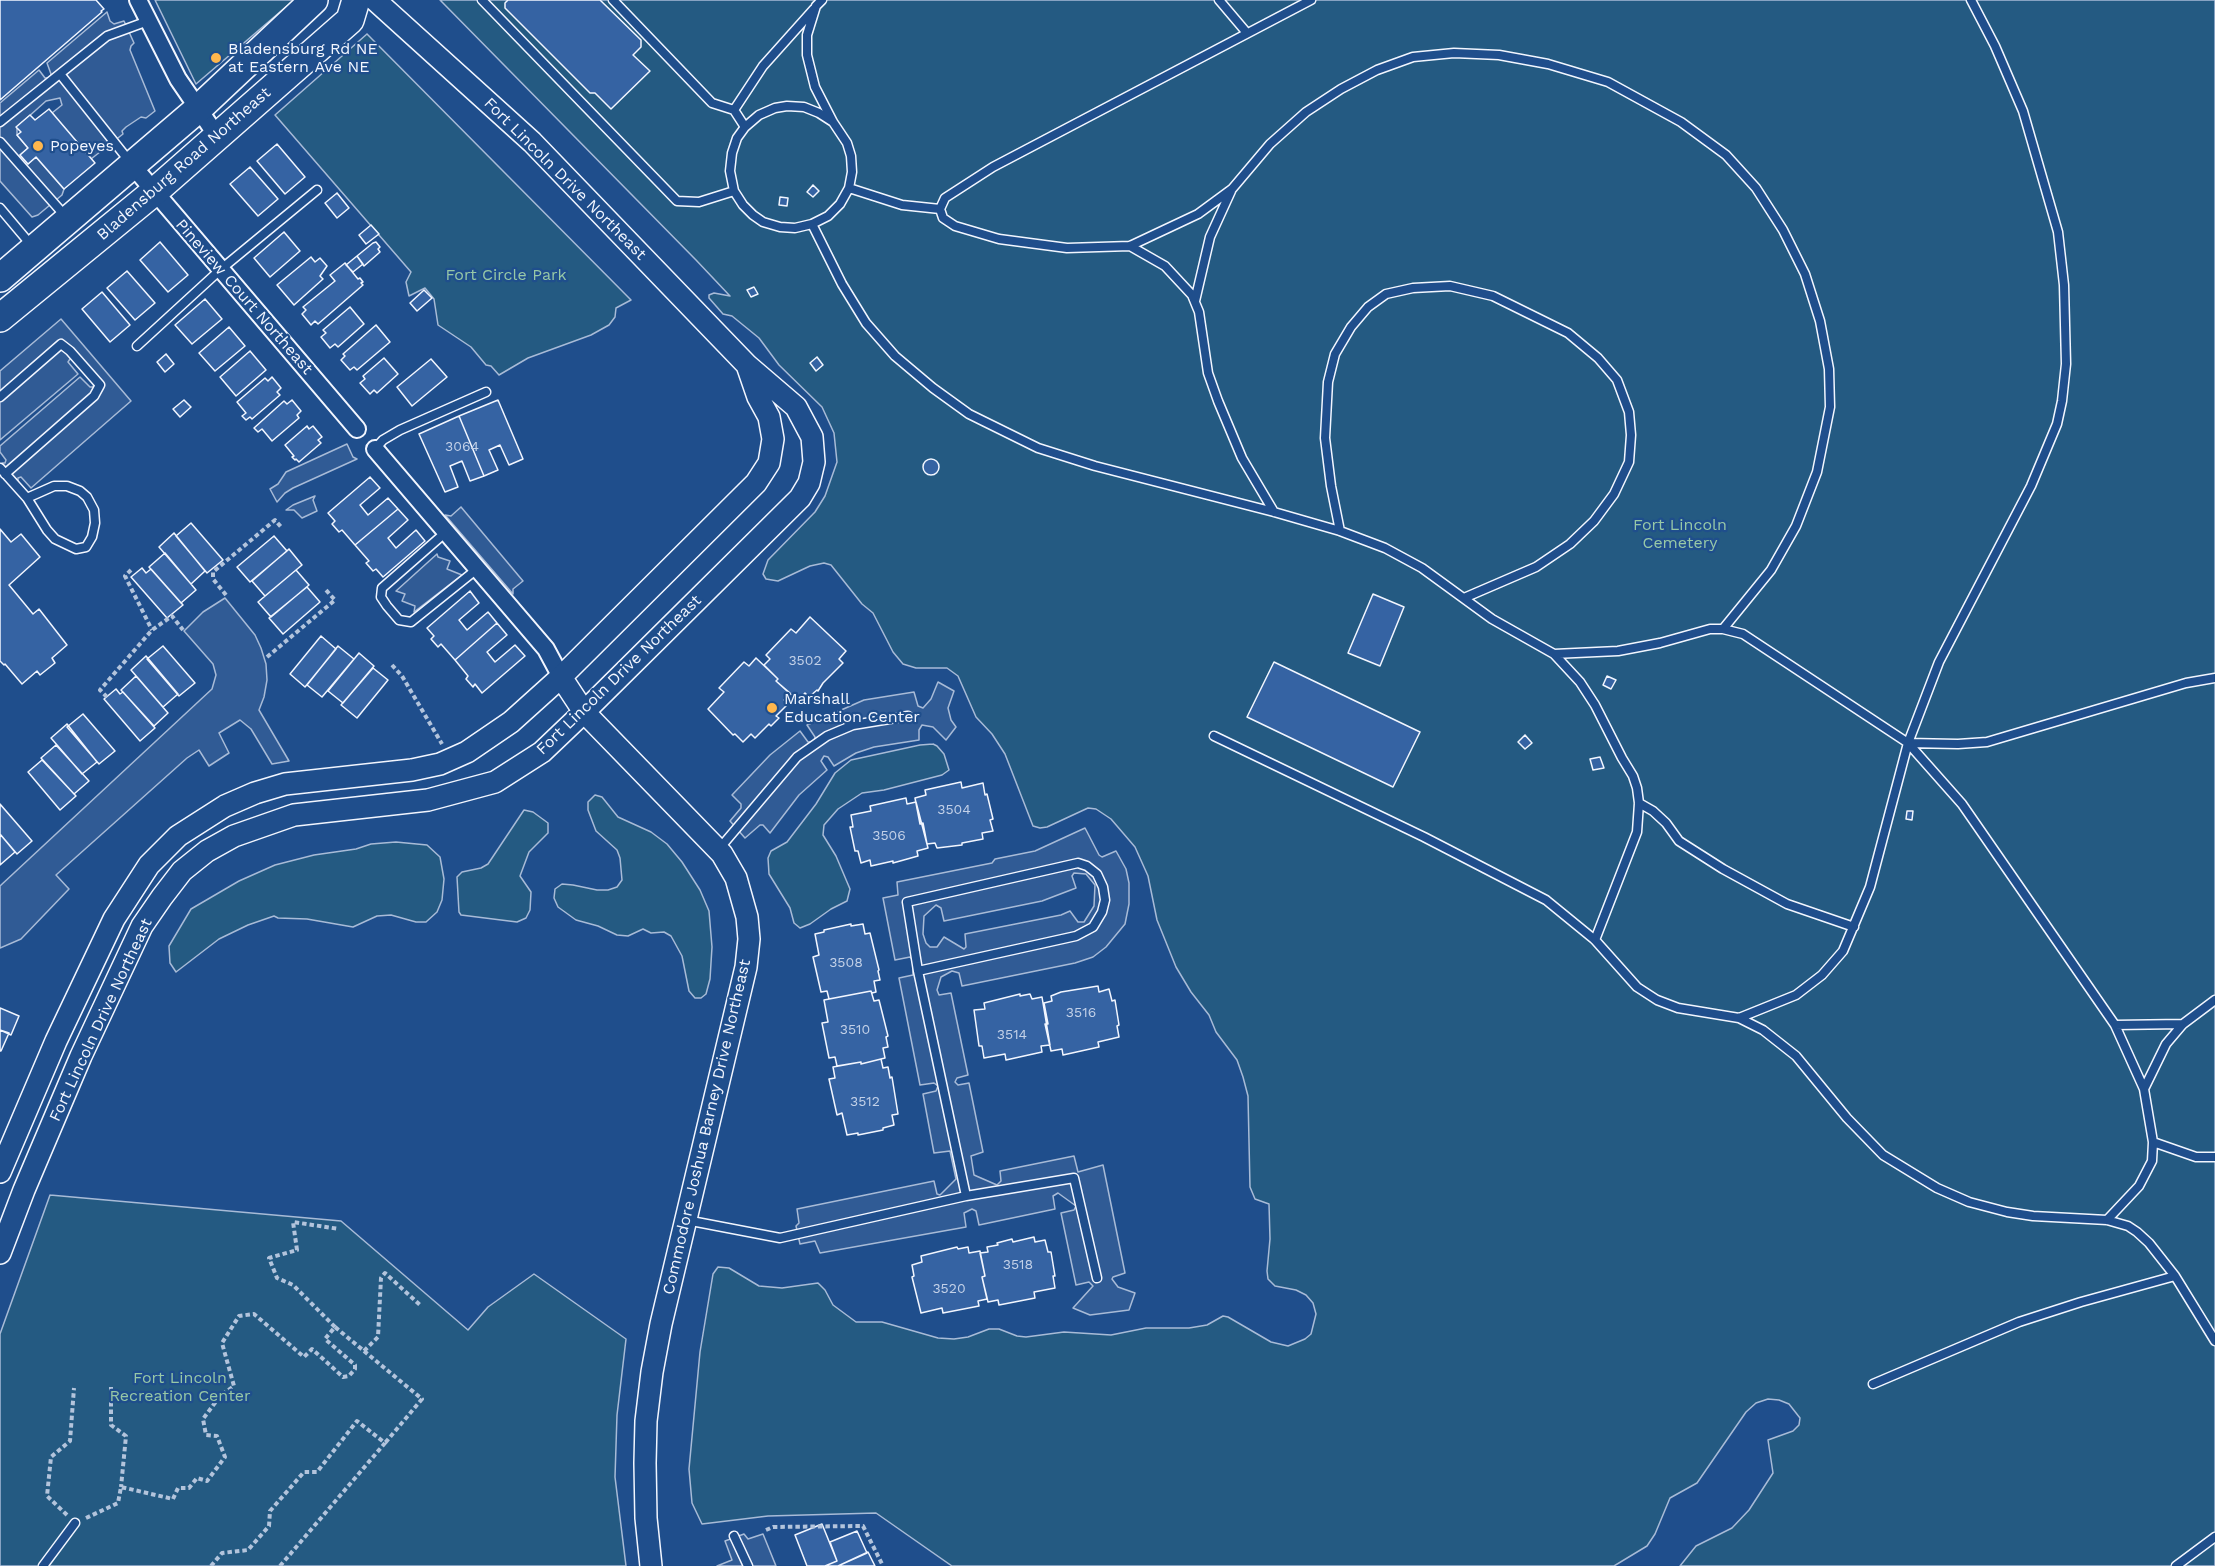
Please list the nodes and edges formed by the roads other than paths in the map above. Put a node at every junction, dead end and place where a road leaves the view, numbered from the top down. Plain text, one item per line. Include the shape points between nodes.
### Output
1 (138, 0) edge
2 (314, 0) edge
3 (356, 0) edge
4 (375, 0) edge
5 (482, 0) edge
6 (613, 0) edge
7 (1220, 0) edge
8 (1311, 0) edge
9 (1971, 0) edge
10 (819, 3) edge
11 (148, 21) junction
12 (1247, 33) junction
13 (60, 74) junction
14 (198, 109) junction
15 (734, 110) junction
16 (0, 122) edge
17 (833, 122) junction
18 (745, 127) junction
19 (217, 136) junction
20 (0, 142) edge
21 (132, 165) junction
22 (849, 188) junction
23 (1232, 189) junction
24 (317, 190) dead end
25 (735, 191) junction
26 (154, 192) junction
27 (0, 208) edge
28 (940, 209) junction
29 (68, 220) junction
30 (812, 224) junction
31 (1130, 246) junction
32 (34, 249) junction
33 (220, 270) junction
34 (56, 273) junction
35 (0, 278) edge
36 (1195, 302) junction
37 (0, 318) edge
38 (137, 346) dead end
39 (747, 364) junction
40 (486, 392) dead end
41 (0, 397) edge
42 (357, 429) dead end
43 (375, 449) joint
44 (3, 471) edge
45 (27, 498) junction
46 (1274, 512) junction
47 (1340, 531) junction
48 (446, 532) junction
49 (477, 569) junction
50 (1464, 598) junction
51 (1723, 629) junction
52 (1554, 654) junction
53 (561, 677) junction
54 (2215, 678) edge
55 (584, 712) junction
56 (908, 716) dead end
57 (1214, 736) dead end
58 (1908, 743) junction
59 (1639, 803) junction
60 (719, 850) junction
61 (1854, 927) junction
62 (1595, 940) junction
63 (918, 971) junction
64 (2215, 1000) edge
65 (1739, 1018) junction
66 (2183, 1024) junction
67 (2115, 1025) junction
68 (2144, 1089) junction
69 (2153, 1142) junction
70 (2215, 1157) edge
71 (0, 1171) edge
72 (966, 1197) junction
73 (686, 1220) junction
74 (2107, 1220) junction
75 (0, 1253) edge
76 (2175, 1276) junction
77 (1097, 1278) dead end
78 (2215, 1341) edge
79 (1873, 1383) dead end
80 (75, 1523) road end
81 (734, 1536) dead end
82 (2215, 1537) edge
83 (43, 1566) edge
84 (651, 1566) edge
85 (747, 1566) edge
86 (2176, 1566) edge

1 - 11 street
2 - 14 main road, Bladensburg Road Northeast
3 - 19 main road, Bladensburg Road Northeast via 350,20
4 - 39 street, Fort Lincoln Drive Northeast via 532,142
5 - 25 lane via 677,201 699,202
6 - 15 lane via 712,102
7 - 12 lane
8 - 12 lane
9 - 58 lane via 2023,111 2058,232 2066,364 2057,424 2046,451 1939,662
10 - 15 lane via 763,66
10 - 17 lane via 807,35 807,55 815,87
11 - 13 lane via 107,36
11 - 14 street
12 - 28 lane via 993,167 945,198
13 - 16 lane
13 - 21 lane
14 - 19 street
14 - 21 main road, Bladensburg Road Northeast
15 - 18 lane
17 - 18 lane via 812,110 787,106 759,115
17 - 22 lane via 851,156
18 - 25 lane via 732,153 730,171
19 - 26 main road, Bladensburg Road Northeast
20 - 29 lane
21 - 26 street, Pineview Court Northeast
21 - 29 main road, Bladensburg Road Northeast
22 - 28 lane via 902,205
22 - 30 lane via 828,216
23 - 31 lane via 1198,214
23 - 36 lane via 1210,237
23 - 51 lane via 1270,144 1306,112 1341,89 1413,57 1454,53 1528,60 1608,82 1681,122 1726,155 1756,188 1783,230 1804,274 1820,321 1829,369 1830,407 1817,472 1796,526 1771,570
24 - 33 lane
25 - 30 lane via 743,205 763,222 795,228
26 - 33 street, Pineview Court Northeast
26 - 34 main road, Bladensburg Road Northeast
27 - 32 lane
28 - 31 lane via 943,218 955,226 999,239 1066,248
29 - 32 main road, Bladensburg Road Northeast
30 - 46 lane via 866,323 895,356 969,414 1038,448
31 - 36 lane via 1165,266
32 - 34 main road
32 - 35 main road, Bladensburg Road Northeast
33 - 38 lane
33 - 42 street, Pineview Court Northeast
34 - 37 main road, Bladensburg Road Northeast
36 - 46 lane via 1208,373 1218,400 1242,458
39 - 53 street, Fort Lincoln Drive Northeast via 769,417 773,439 769,463 756,483
39 - 55 street, Fort Lincoln Drive Northeast via 796,407 812,437 814,462 809,483 801,498
40 - 43 lane via 400,430
41 - 44 lane via 62,344 100,385 94,396
43 - 48 street
44 - 45 lane
45 - 45 lane via 54,486 80,491 94,510 92,537 86,547 76,549 55,539
46 - 47 lane
47 - 50 lane via 1385,548
47 - 50 lane via 1325,438 1328,382 1335,354 1368,308 1386,294 1450,286 1493,296 1568,333 1617,380 1629,412 1629,462 1614,494 1570,544 1536,567
48 - 49 street
48 - 49 lane via 386,582 381,597 387,606 399,620 416,620
49 - 53 street via 546,649
50 - 52 lane via 1492,619
51 - 52 lane via 1618,651
51 - 58 lane via 1743,634
52 - 59 lane via 1595,705 1633,776
53 - 55 street
53 - 71 street, Fort Lincoln Drive Northeast via 489,739 440,764 285,784 225,806 178,836 149,865 114,919
54 - 58 lane via 2186,683 1987,742
55 - 60 street, Commodore Joshua Barney Drive Northeast
55 - 75 street, Fort Lincoln Drive Northeast via 542,752 495,782 428,800 294,815 234,836 207,850 182,871 155,906 132,948 76,1066
56 - 60 lane via 853,725 827,736 797,757
57 - 62 lane via 1546,900
58 - 61 lane via 1870,887
58 - 67 lane via 1962,804
59 - 61 lane via 1666,823 1679,841 1723,869 1787,904
59 - 62 lane via 1631,849
60 - 73 street, Commodore Joshua Barney Drive Northeast via 743,897 748,956
61 - 65 lane via 1844,951 1822,975 1796,995
62 - 65 lane via 1637,987 1656,1000 1678,1008
63 - 63 lane via 907,902 1078,863 1097,874 1104,887 1102,912 1093,927 1076,936
63 - 72 lane
64 - 66 lane
65 - 74 lane via 1763,1030 1796,1056 1883,1155 1937,1188 1969,1203 2007,1212
66 - 67 lane
66 - 68 lane via 2166,1044
67 - 68 lane
68 - 69 lane
69 - 70 lane via 2196,1157
69 - 74 lane via 2152,1161 2139,1186
72 - 73 lane via 780,1238
72 - 77 lane via 1074,1178
73 - 84 street, Commodore Joshua Barney Drive Northeast via 648,1396 645,1482
74 - 76 lane via 2137,1232
76 - 78 lane
76 - 79 lane via 2019,1322
80 - 83 lane
81 - 85 lane
82 - 86 lane

